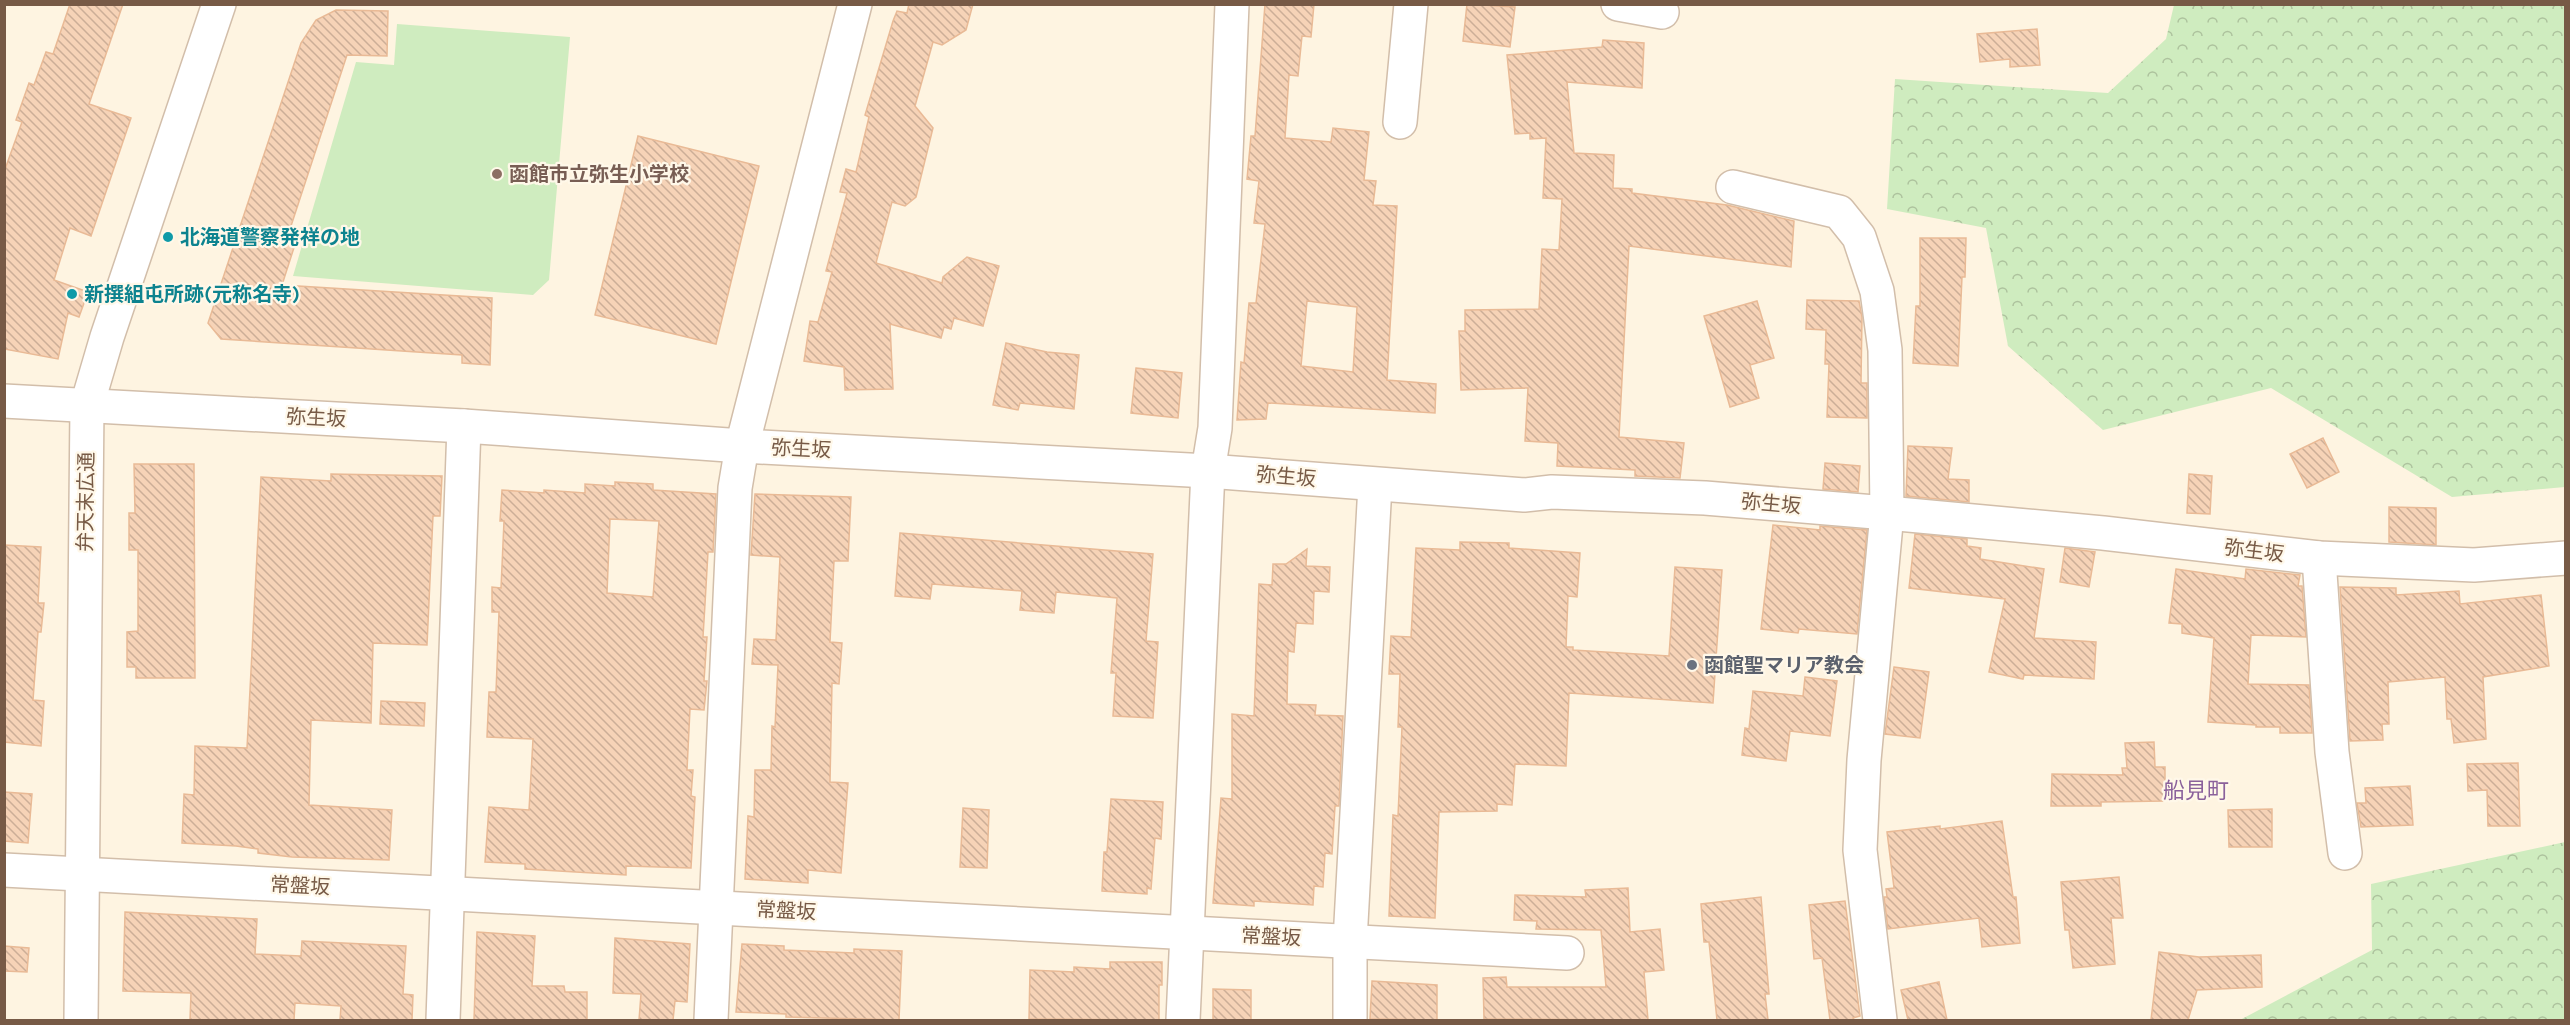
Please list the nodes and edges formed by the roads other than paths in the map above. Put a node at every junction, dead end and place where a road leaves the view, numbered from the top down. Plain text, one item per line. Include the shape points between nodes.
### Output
1 (219, 4) edge
2 (855, 4) edge
3 (1232, 4) edge
4 (1411, 4) edge
5 (1618, 4) edge
6 (1662, 12) dead end
7 (1400, 122) dead end
8 (1733, 187) dead end
9 (4, 401) edge
10 (87, 405) junction
11 (464, 426) junction
12 (742, 446) junction
13 (1208, 471) junction
14 (1376, 485) junction
15 (1887, 513) junction
16 (2319, 558) junction
17 (2565, 558) edge
18 (2345, 853) dead end
19 (4, 870) edge
20 (82, 874) junction
21 (448, 894) junction
22 (716, 908) junction
23 (1187, 933) junction
24 (1350, 941) junction
25 (1566, 953) dead end
26 (81, 1020) edge
27 (442, 1020) edge
28 (711, 1020) edge
29 (1183, 1020) edge
30 (1350, 1020) edge
31 (1880, 1020) edge

1 - 10 street, 弁天末広通
2 - 12 street
3 - 13 street via 1215,429
4 - 7 street
5 - 6 street
8 - 15 street via 1839,212 1859,237 1877,291 1885,350
9 - 10 street, 弥生坂
10 - 11 street, 弥生坂
10 - 20 street, 弁天末広通
11 - 12 street, 弥生坂
11 - 21 street
12 - 13 street, 弥生坂
12 - 22 street via 735,488
13 - 14 street, 弥生坂
13 - 23 street
14 - 15 street, 弥生坂 via 1524,495 1552,492 1705,498
14 - 24 street
15 - 16 street, 弥生坂
15 - 31 street via 1864,760 1860,850
16 - 17 street, 弥生坂 via 2474,565
16 - 18 street via 2332,752
19 - 20 street, 常盤坂
20 - 21 street, 常盤坂
20 - 26 street, 弁天末広通
21 - 22 street, 常盤坂
21 - 27 street
22 - 23 street, 常盤坂
22 - 28 street
23 - 24 street, 常盤坂
23 - 29 street
24 - 25 street, 常盤坂
24 - 30 street

